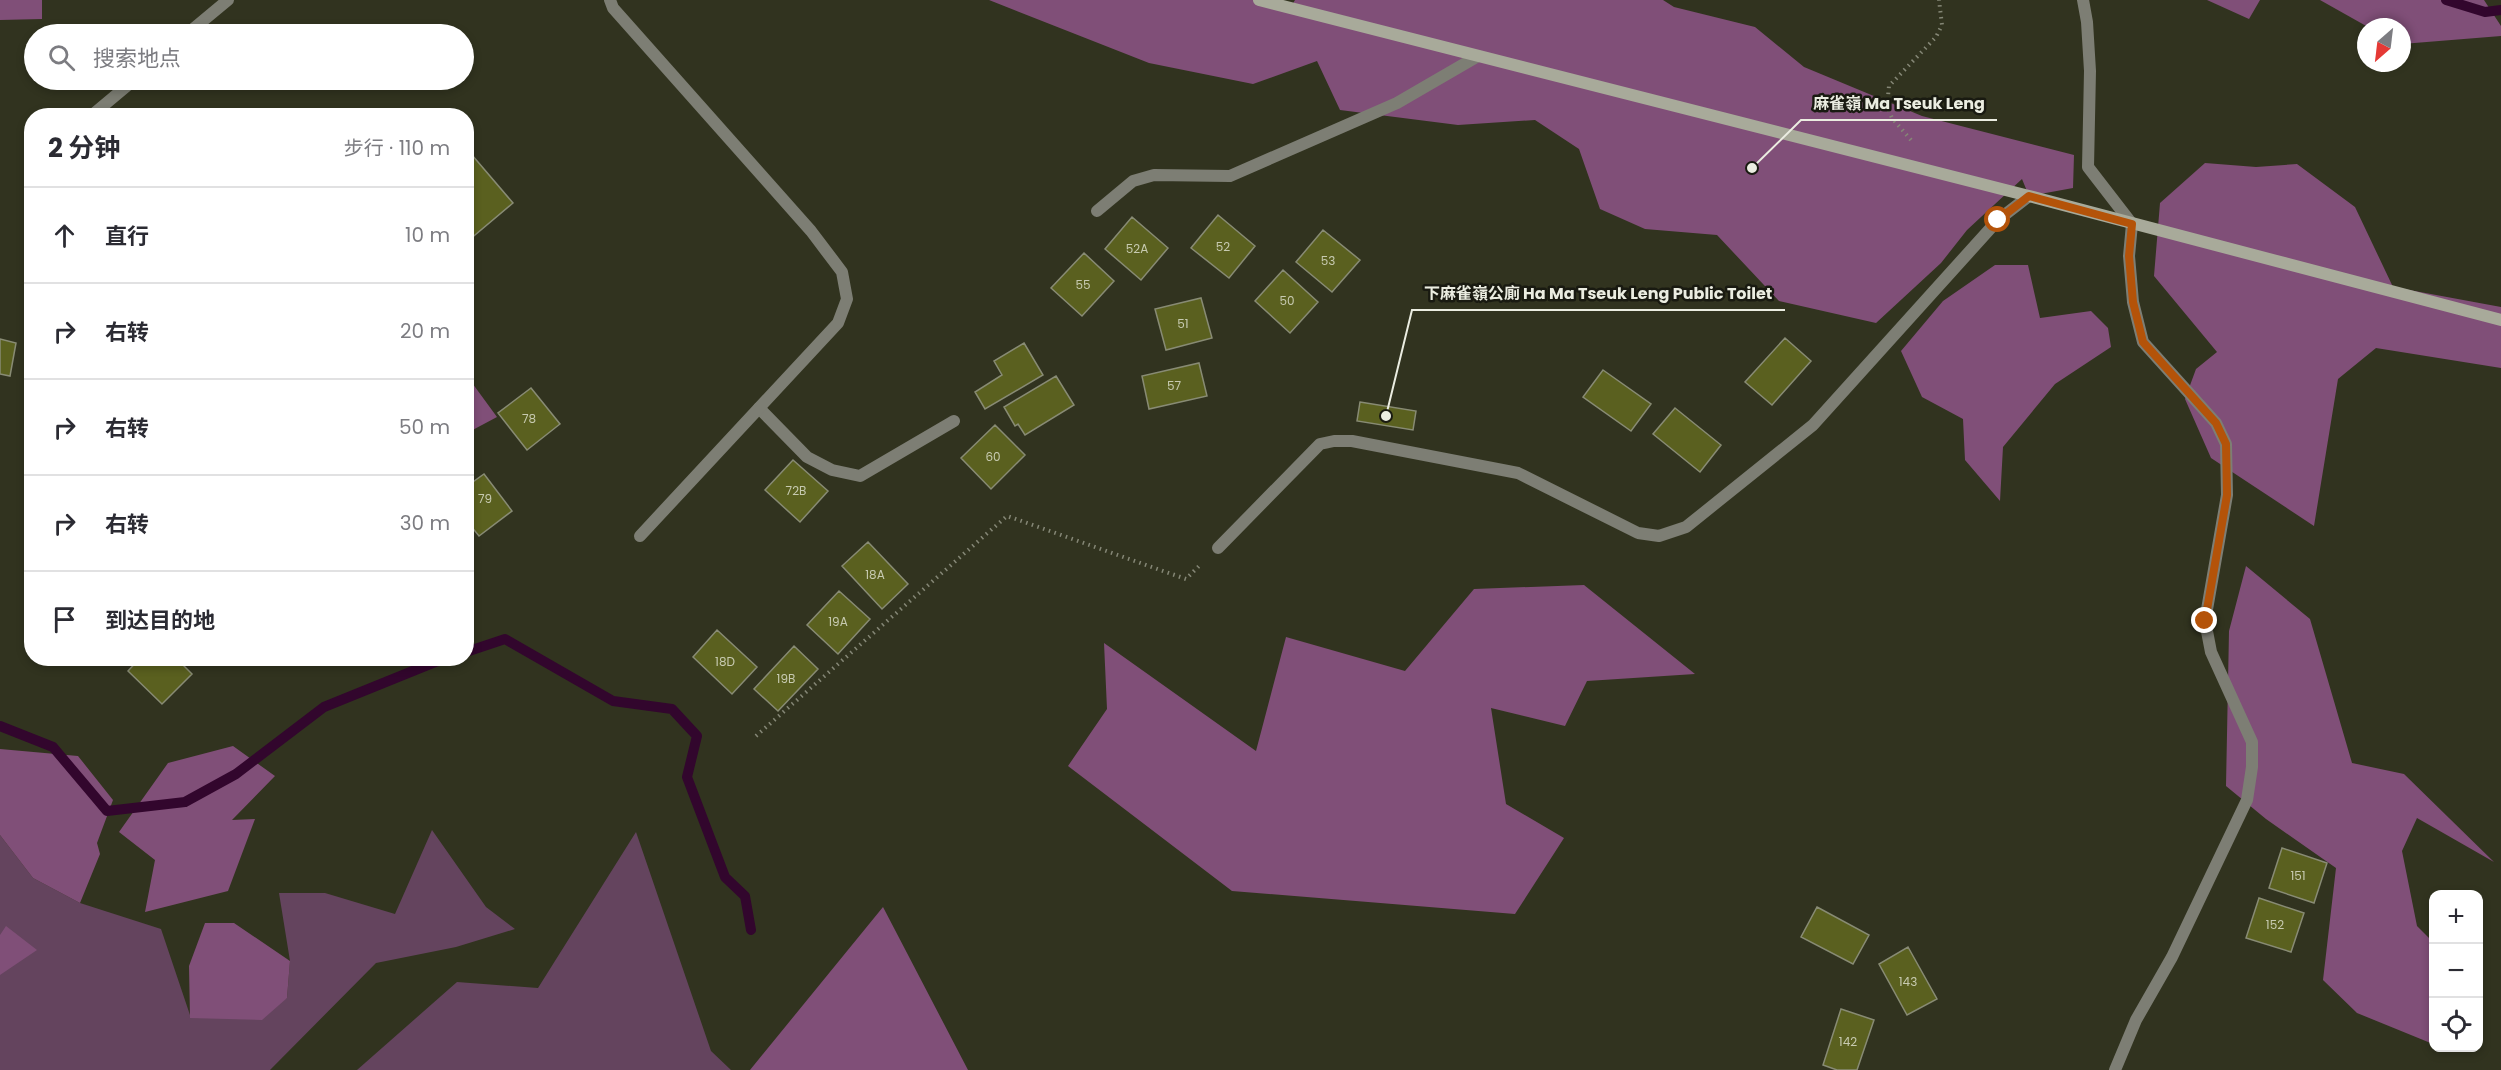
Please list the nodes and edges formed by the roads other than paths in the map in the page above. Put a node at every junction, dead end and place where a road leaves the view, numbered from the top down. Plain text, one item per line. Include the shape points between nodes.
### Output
1 (228, 0) edge
2 (610, 0) edge
3 (1259, 0) edge
4 (2083, 0) edge
5 (199, 24) edge
6 (1478, 56) junction
7 (122, 90) edge
8 (101, 108) edge
9 (2029, 196) junction
10 (1097, 211) dead end
11 (2132, 224) junction
12 (2501, 320) edge
13 (759, 408) junction
14 (954, 421) dead end
15 (640, 536) dead end
16 (1218, 548) road end
17 (2115, 1070) edge

1 - 5 street
2 - 13 street via 613,8 812,231 842,272 847,299 838,323
3 - 6 main road
4 - 11 street via 2090,71 2088,168
6 - 9 main road
6 - 10 street via 1397,103 1230,176 1154,175 1133,181
7 - 8 street
9 - 11 main road
9 - 16 street via 1998,220 1813,425 1686,526 1659,536 1638,533 1518,473 1352,441 1334,441 1320,444
11 - 12 main road
11 - 17 street via 2129,256 2133,302 2143,342 2216,423 2226,444 2227,495 2205,621 2211,652 2252,742 2252,767 2247,800 2172,957 2136,1020
13 - 14 street via 807,457 832,470 860,476
13 - 15 street

